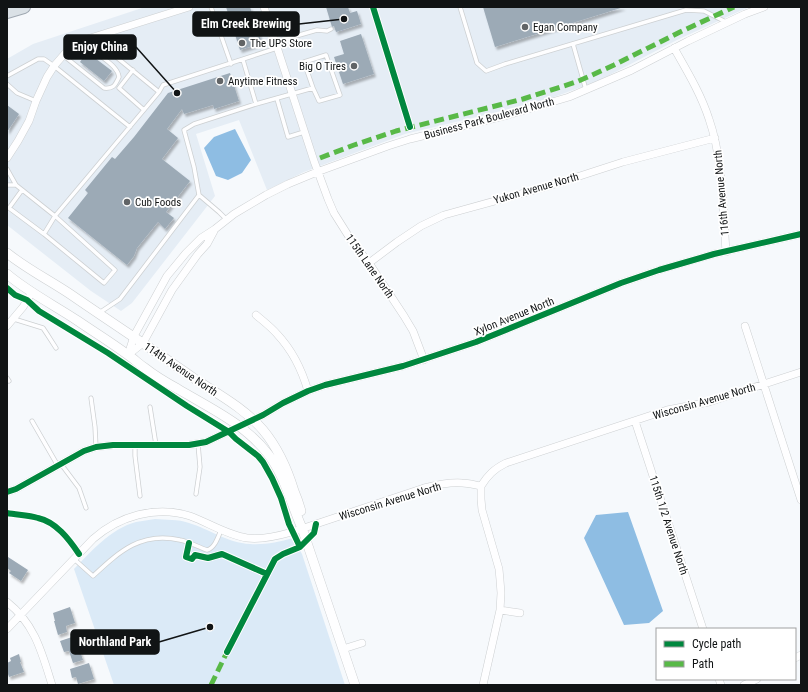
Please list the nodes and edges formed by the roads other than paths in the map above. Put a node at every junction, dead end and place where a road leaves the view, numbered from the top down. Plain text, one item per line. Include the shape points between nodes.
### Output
1 (24, 7) edge
2 (189, 7) edge
3 (211, 7) edge
4 (264, 7) edge
5 (460, 7) edge
6 (764, 7) edge
7 (754, 9) edge
8 (7, 12) edge
9 (727, 23) junction
10 (331, 29) dead end
11 (96, 40) junction
12 (573, 44) junction
13 (276, 45) junction
14 (674, 48) junction
15 (63, 55) junction
16 (243, 60) junction
17 (231, 64) junction
18 (54, 66) junction
19 (133, 70) junction
20 (7, 76) edge
21 (7, 84) edge
22 (313, 88) junction
23 (586, 90) junction
24 (159, 92) junction
25 (292, 94) junction
26 (277, 99) junction
27 (36, 101) junction
28 (256, 104) junction
29 (144, 110) junction
30 (130, 127) junction
31 (304, 132) junction
32 (715, 138) junction
33 (7, 158) edge
34 (7, 169) edge
35 (317, 172) junction
36 (7, 185) edge
37 (16, 185) junction
38 (22, 190) junction
39 (199, 196) junction
40 (56, 216) junction
41 (227, 220) junction
42 (215, 229) junction
43 (44, 234) junction
44 (801, 234) edge
45 (726, 252) junction
46 (7, 253) edge
47 (369, 263) junction
48 (7, 274) edge
49 (32, 292) junction
50 (98, 314) junction
51 (256, 315) dead end
52 (14, 319) junction
53 (7, 326) edge
54 (745, 326) dead end
55 (134, 336) junction
56 (143, 343) junction
57 (56, 348) dead end
58 (128, 355) junction
59 (424, 360) junction
60 (801, 372) edge
61 (764, 384) junction
62 (308, 391) junction
63 (91, 398) dead end
64 (150, 407) dead end
65 (32, 420) dead end
66 (253, 420) junction
67 (635, 421) junction
68 (240, 427) junction
69 (198, 444) junction
70 (134, 445) junction
71 (156, 445) junction
72 (96, 447) junction
73 (60, 465) junction
74 (481, 486) junction
75 (7, 492) edge
76 (196, 494) dead end
77 (140, 496) dead end
78 (801, 500) edge
79 (86, 508) dead end
80 (302, 528) junction
81 (221, 530) junction
82 (74, 559) junction
83 (7, 602) edge
84 (500, 610) junction
85 (520, 613) dead end
86 (21, 615) junction
87 (703, 628) edge
88 (7, 629) edge
89 (362, 643) dead end
90 (343, 649) junction
91 (755, 680) edge
92 (52, 685) edge
93 (355, 685) edge
94 (483, 685) edge
95 (744, 685) edge

1 - 8 highway
2 - 11 street
3 - 17 lane
4 - 13 street, 115th Lane North
5 - 12 lane via 477,63 486,71
6 - 7 street, Business Park Boulevard North
7 - 9 street, Business Park Boulevard North
9 - 12 lane via 704,11 686,10
9 - 14 street, Business Park Boulevard North
10 - 13 lane via 317,30
11 - 15 street via 84,40
11 - 15 lane via 101,56 118,73 119,77 114,86 104,88
11 - 19 lane
12 - 23 lane
13 - 16 lane
13 - 25 street, 115th Lane North
14 - 23 street, Business Park Boulevard North
14 - 32 street, 116th Avenue North via 699,95
15 - 18 street
16 - 17 lane
16 - 28 lane
17 - 24 lane via 163,85
18 - 20 lane via 38,58
18 - 27 street
18 - 30 lane
19 - 24 lane
19 - 29 lane via 119,88
21 - 27 lane via 17,93
22 - 22 lane via 319,101 340,95 326,54 304,62
22 - 25 lane
23 - 35 street, Business Park Boulevard North via 555,102 410,139
24 - 29 lane
25 - 26 lane
25 - 31 street, 115th Lane North
26 - 28 lane
26 - 31 lane via 288,137
27 - 33 street via 18,141
28 - 39 lane via 194,124 184,130
29 - 30 lane
30 - 40 lane
31 - 35 street, 115th Lane North
32 - 45 street, 116th Avenue North via 720,163
32 - 47 street, Yukon Avenue North via 623,162 549,186 444,215 421,226
34 - 37 lane
35 - 41 street, Business Park Boulevard North via 266,195
35 - 47 street, 115th Lane North via 334,213
36 - 37 lane
37 - 38 lane
38 - 40 lane
38 - 43 lane via 9,208
39 - 41 lane
39 - 50 lane via 120,299
40 - 43 lane
40 - 43 lane via 115,270 104,283
41 - 42 street, Business Park Boulevard North
42 - 55 street, Business Park Boulevard North via 201,238 167,276
42 - 56 street, Business Park Boulevard North via 207,244 172,290
44 - 45 street, Xylon Avenue North
45 - 59 street, Xylon Avenue North via 621,283 476,342
46 - 50 street, 114th Avenue North
47 - 59 street, 115th Lane North via 413,331
48 - 49 street, 114th Avenue North
49 - 52 street
49 - 58 street, 114th Avenue North
50 - 55 street, 114th Avenue North
51 - 62 street via 286,344 298,363
52 - 53 street
52 - 57 lane via 43,328
54 - 61 street
55 - 56 street, 114th Avenue North
55 - 58 street, Business Park Boulevard North
56 - 58 street, Business Park Boulevard North
56 - 66 street, 114th Avenue North
58 - 68 street, 114th Avenue North via 145,369
59 - 62 street, Xylon Avenue North
60 - 61 street, Wisconsin Avenue North
61 - 67 street, Wisconsin Avenue North via 709,402 666,410
61 - 78 street
62 - 66 street, Xylon Avenue North
63 - 72 lane
64 - 71 lane
65 - 73 lane
66 - 68 street, Xylon Avenue North
66 - 80 street, 114th Avenue North via 275,446 286,468 300,508
67 - 74 street, Wisconsin Avenue North via 506,463 486,477
67 - 87 street, 115th 1/2 Avenue North
68 - 69 street, Xylon Avenue North
68 - 80 street, 114th Avenue North via 264,448 275,463
69 - 71 street, Xylon Avenue North
69 - 76 lane via 200,467
70 - 71 street, Xylon Avenue North
70 - 72 street, Xylon Avenue North
70 - 77 lane
72 - 73 street, Xylon Avenue North
73 - 75 street, Xylon Avenue North
73 - 79 lane via 79,488
74 - 80 street, Wisconsin Avenue North via 448,483 429,487
74 - 84 street via 482,510 500,580
80 - 81 street, Wisconsin Avenue North via 264,538 249,538
80 - 90 street, 114th Avenue North
81 - 82 street, Wisconsin Avenue North via 181,514 158,513 136,516 106,529
81 - 82 lane via 213,547 207,550 171,538 148,539 136,543 118,554 93,576
82 - 86 street, Wisconsin Avenue North
83 - 86 street
84 - 85 street
84 - 94 street
86 - 88 street, Wisconsin Avenue North
86 - 92 street via 36,639
89 - 90 street
90 - 93 street, 114th Avenue North
91 - 95 street

